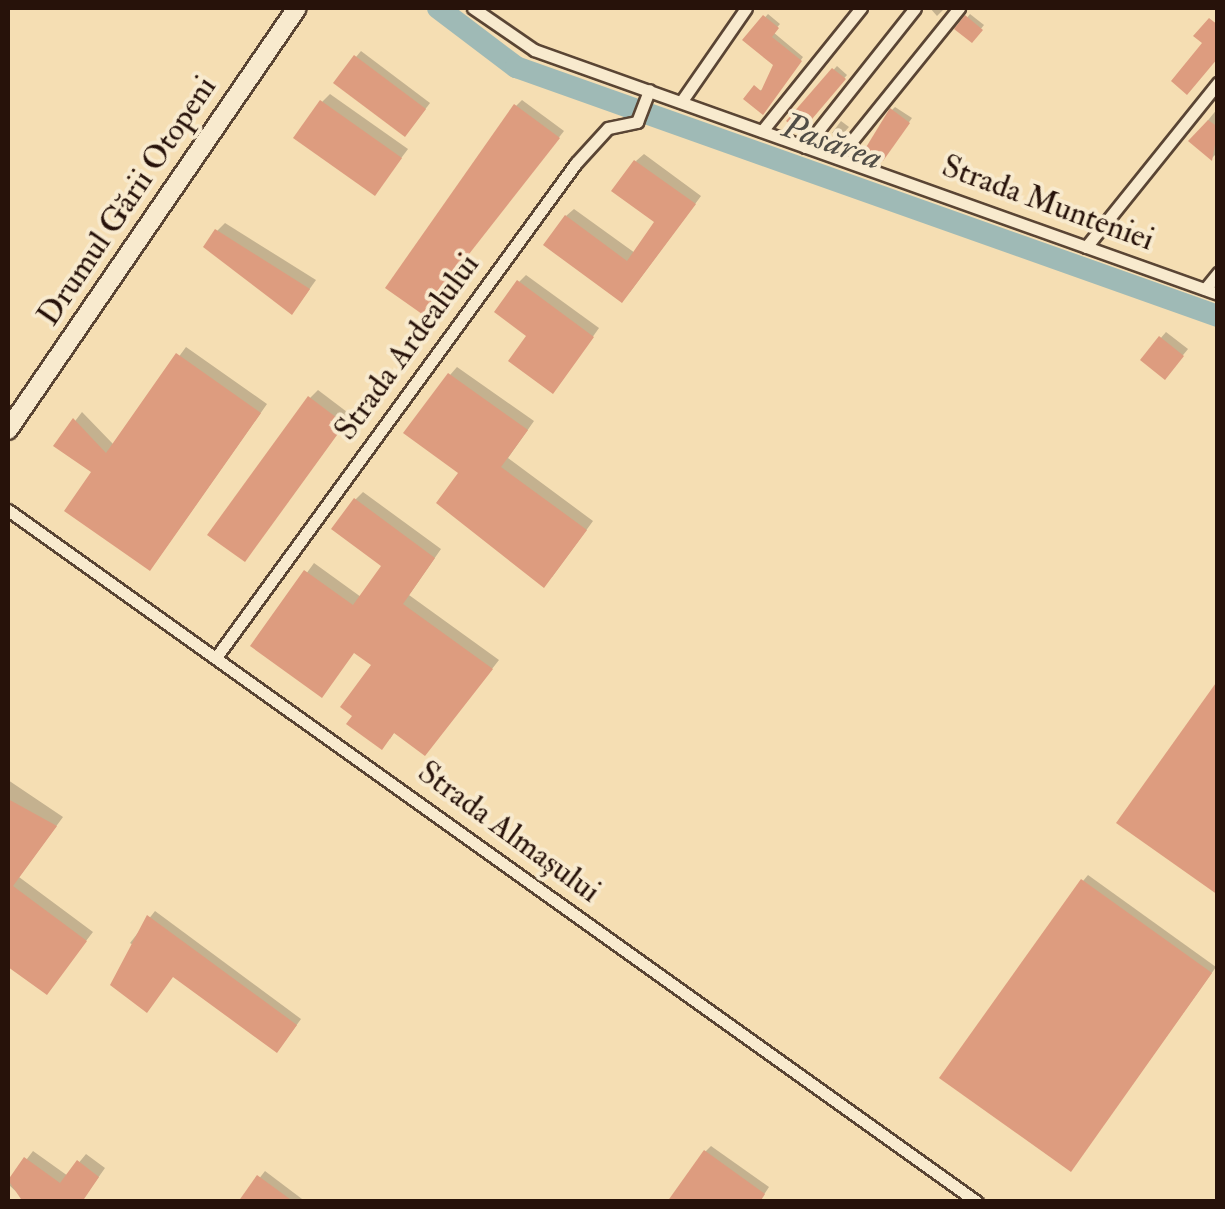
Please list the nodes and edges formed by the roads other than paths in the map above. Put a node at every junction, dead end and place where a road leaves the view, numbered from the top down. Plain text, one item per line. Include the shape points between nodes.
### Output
1 (297, 8) edge
2 (473, 8) edge
3 (746, 8) edge
4 (861, 8) edge
5 (915, 8) edge
6 (959, 8) edge
7 (1218, 83) edge
8 (648, 94) junction
9 (681, 102) junction
10 (762, 131) junction
11 (805, 147) junction
12 (838, 158) junction
13 (1086, 246) junction
14 (1218, 273) edge
15 (1211, 291) edge
16 (8, 430) edge
17 (8, 510) edge
18 (216, 656) junction
19 (977, 1202) edge

1 - 16 main road, Drumul Gării Otopeni
2 - 8 street, Strada Munteniei via 534,50
3 - 9 street
4 - 10 street
5 - 11 street
6 - 12 street
7 - 13 street
8 - 9 street, Strada Munteniei
8 - 18 street, Strada Ardealului via 637,122 596,137
9 - 10 street, Strada Munteniei
10 - 11 street, Strada Munteniei
11 - 12 street, Strada Munteniei
12 - 13 street, Strada Munteniei
13 - 15 street, Strada Munteniei
14 - 15 street
17 - 18 street, Strada Almașului
18 - 19 street, Strada Almașului

